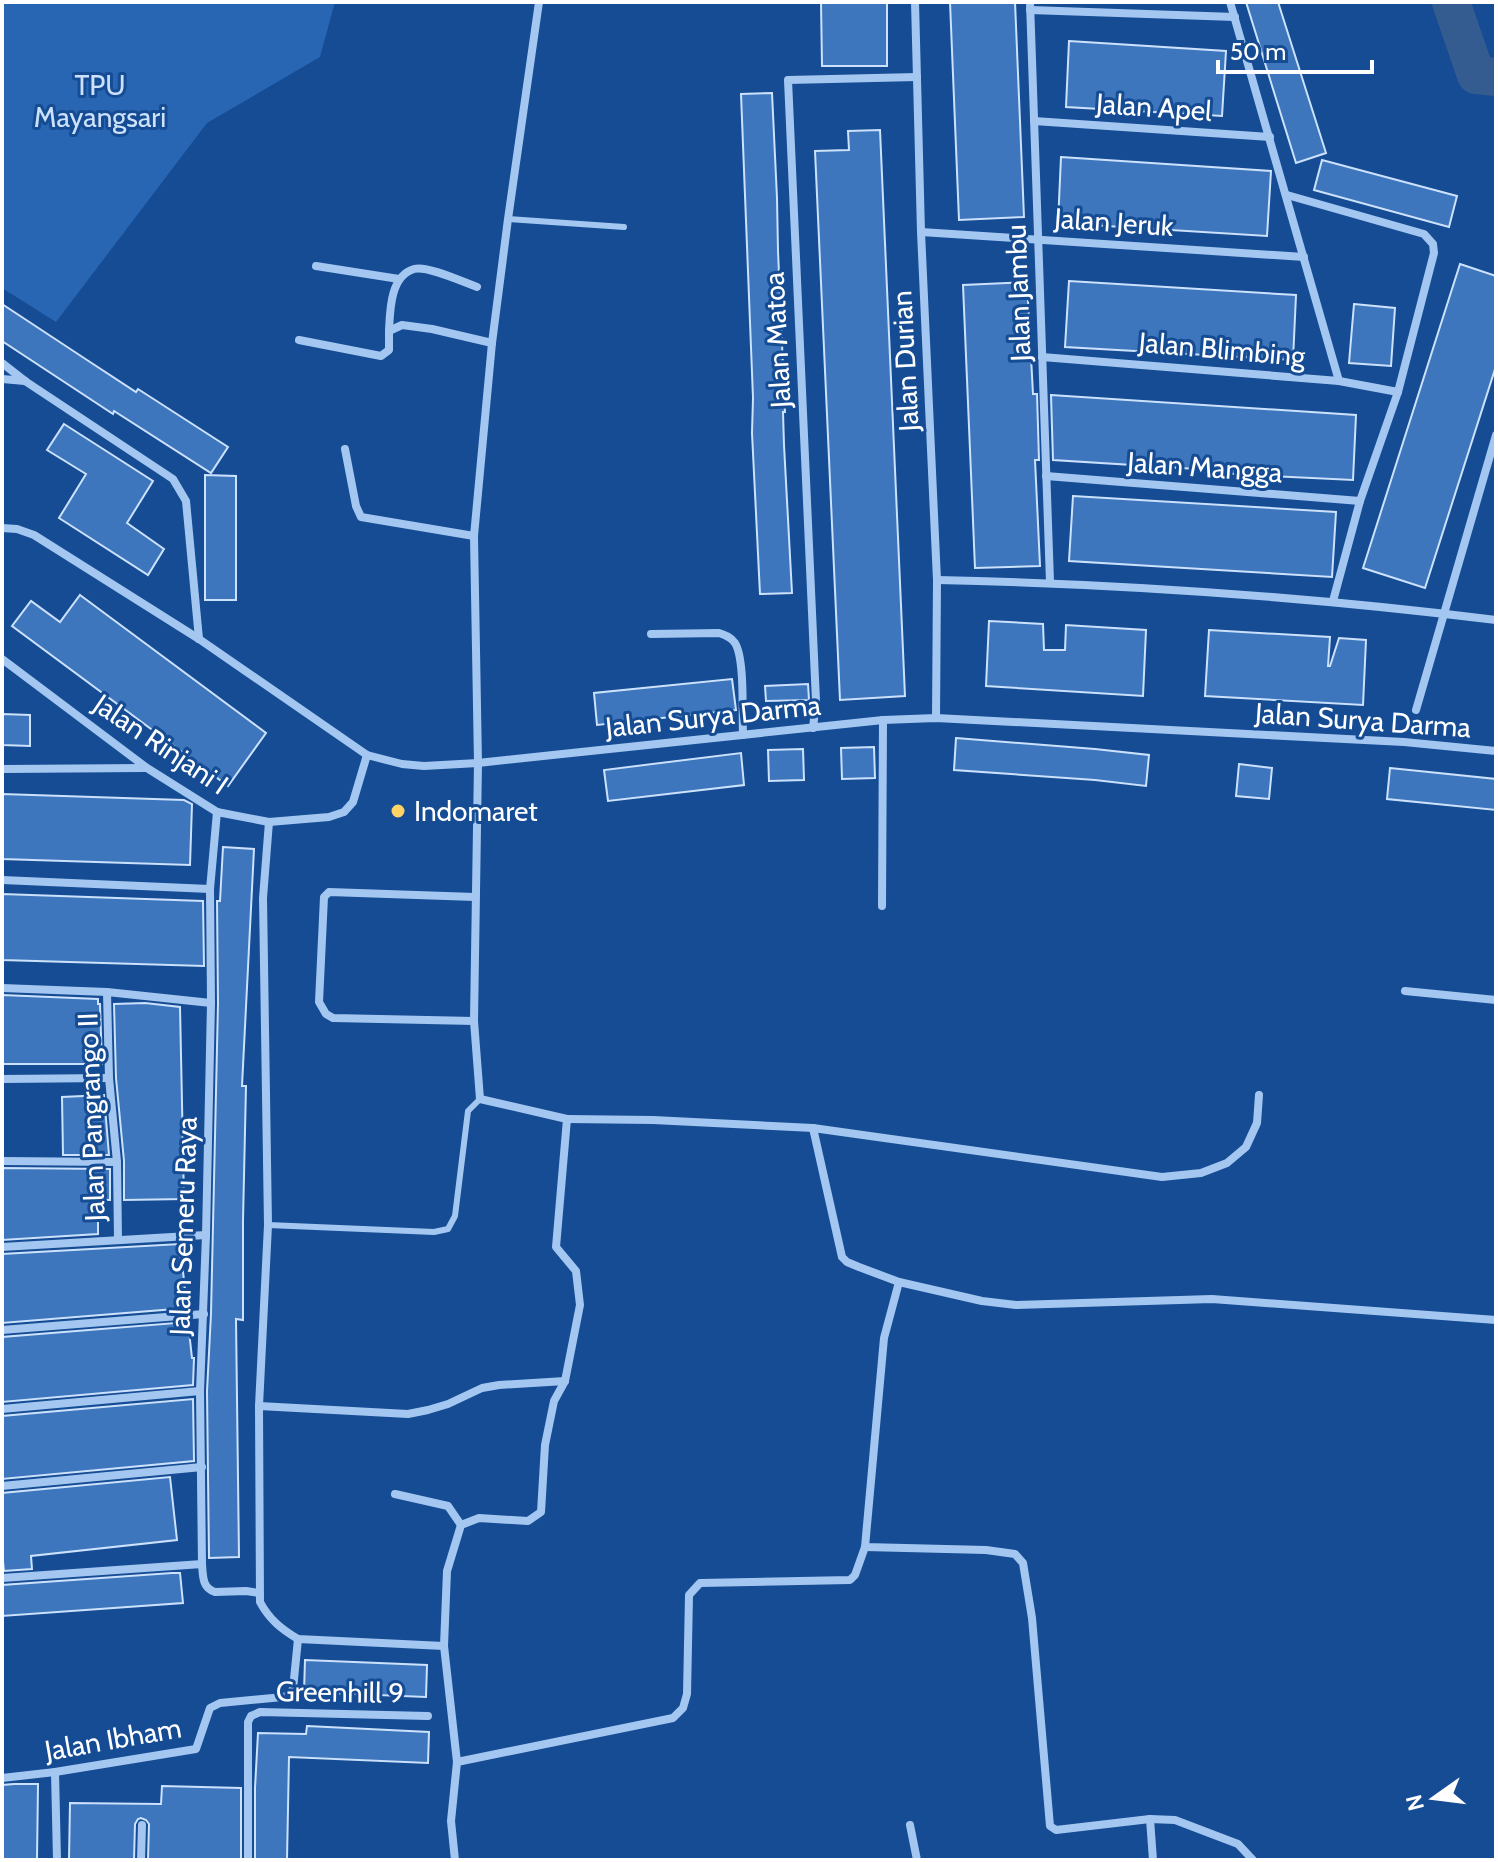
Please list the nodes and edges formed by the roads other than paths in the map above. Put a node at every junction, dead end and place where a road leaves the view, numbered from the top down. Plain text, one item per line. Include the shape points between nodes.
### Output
1 (539, 2) edge
2 (915, 2) edge
3 (1230, 2) edge
4 (1030, 6) edge
5 (1235, 17) junction
6 (917, 77) junction
7 (1034, 121) junction
8 (1270, 137) junction
9 (1287, 195) junction
10 (508, 219) junction
11 (624, 227) dead end
12 (921, 232) junction
13 (1038, 240) junction
14 (1304, 257) junction
15 (316, 266) dead end
16 (399, 279) junction
17 (477, 287) dead end
18 (389, 331) junction
19 (299, 340) dead end
20 (492, 343) junction
21 (1042, 357) junction
22 (2, 363) edge
23 (2, 379) edge
24 (25, 381) junction
25 (1339, 381) junction
26 (1398, 392) junction
27 (1496, 435) edge
28 (345, 449) dead end
29 (1046, 476) junction
30 (1360, 501) junction
31 (2, 528) edge
32 (474, 536) junction
33 (937, 580) junction
34 (1050, 582) junction
35 (1333, 601) junction
36 (1445, 614) junction
37 (1496, 620) edge
38 (651, 634) dead end
39 (199, 639) junction
40 (2, 659) edge
41 (1416, 710) dead end
42 (936, 718) junction
43 (883, 720) junction
44 (813, 728) junction
45 (743, 735) junction
46 (1496, 751) edge
47 (367, 755) junction
48 (478, 763) junction
49 (147, 768) junction
50 (2, 769) edge
51 (217, 812) junction
52 (269, 822) junction
53 (2, 880) edge
54 (210, 889) junction
55 (475, 897) junction
56 (882, 906) dead end
57 (2, 988) edge
58 (1405, 991) dead end
59 (107, 992) junction
60 (1496, 1000) edge
61 (211, 1003) junction
62 (474, 1021) junction
63 (109, 1078) junction
64 (2, 1079) edge
65 (1259, 1095) dead end
66 (480, 1099) junction
67 (567, 1119) junction
68 (813, 1128) junction
69 (2, 1161) edge
70 (117, 1162) junction
71 (268, 1225) junction
72 (206, 1235) junction
73 (118, 1240) junction
74 (2, 1247) edge
75 (899, 1282) junction
76 (204, 1314) junction
77 (1496, 1320) edge
78 (2, 1330) edge
79 (565, 1381) junction
80 (200, 1391) junction
81 (259, 1406) junction
82 (2, 1409) edge
83 (202, 1467) junction
84 (2, 1486) edge
85 (395, 1494) dead end
86 (461, 1525) junction
87 (865, 1547) junction
88 (202, 1564) junction
89 (2, 1578) edge
90 (259, 1593) junction
91 (298, 1639) junction
92 (444, 1646) junction
93 (428, 1716) dead end
94 (457, 1762) junction
95 (55, 1772) junction
96 (2, 1778) edge
97 (1150, 1819) junction
98 (142, 1825) dead end
99 (910, 1825) dead end
100 (57, 1860) edge
101 (141, 1860) edge
102 (248, 1860) edge
103 (455, 1860) edge
104 (917, 1860) edge
105 (1153, 1860) edge
106 (1253, 1860) edge

1 - 10 street
2 - 6 street, Jalan Durian
3 - 5 street
4 - 5 street
4 - 7 street, Jalan Jambu
5 - 8 street
6 - 12 street, Jalan Durian
6 - 44 street, Jalan Matoa via 788,80 816,701
7 - 8 street, Jalan Apel
7 - 13 street, Jalan Jambu
8 - 9 street
9 - 14 street
9 - 26 street via 1424,234 1433,244
10 - 11 lane
10 - 20 street
12 - 13 street, Jalan Jeruk
12 - 33 street, Jalan Durian
13 - 14 street, Jalan Jeruk
13 - 21 street, Jalan Jambu
14 - 25 street
15 - 16 street
16 - 17 street via 414,269 427,270
16 - 18 street
18 - 19 street via 389,350 381,356
18 - 20 street via 402,325
20 - 32 street
21 - 25 street, Jalan Blimbing
21 - 29 street, Jalan Jambu
22 - 24 street
23 - 24 street
24 - 39 street via 173,479 186,501
25 - 26 street, Jalan Blimbing
26 - 30 street
27 - 36 street
28 - 32 street via 361,517
29 - 30 street, Jalan Mangga
29 - 34 street, Jalan Jambu
30 - 35 street
31 - 39 street, Jalan Surya Darma via 34,535
32 - 48 street
33 - 34 street
33 - 42 street, Jalan Durian
34 - 35 street
35 - 36 street
36 - 37 street
36 - 41 street
38 - 45 street via 719,633 735,643
39 - 47 street, Jalan Surya Darma
40 - 49 street, Jalan Rinjani I
42 - 43 street, Jalan Surya Darma
42 - 46 street, Jalan Surya Darma
43 - 44 street, Jalan Surya Darma
43 - 56 street
44 - 45 street, Jalan Surya Darma
45 - 48 street, Jalan Surya Darma
47 - 48 street, Jalan Surya Darma via 424,766
47 - 52 street, Jalan Rinjani I via 353,802 344,812
48 - 55 street
49 - 50 street
49 - 51 street, Jalan Rinjani I
51 - 52 street, Jalan Rinjani I
51 - 54 street, Jalan Semeru Raya
52 - 71 street via 263,898
53 - 54 street
54 - 61 street, Jalan Semeru Raya
55 - 62 street
55 - 62 street via 329,892 324,897 319,1002 333,1018
57 - 59 street
58 - 60 street
59 - 61 street
59 - 63 street, Jalan Pangrango II
61 - 72 street, Jalan Semeru Raya
62 - 66 street
63 - 64 street
63 - 70 street, Jalan Pangrango II
65 - 68 street via 1257,1123 1246,1147 1227,1163 1201,1173 1162,1177
66 - 67 street
66 - 71 lane via 468,1111 455,1216 448,1229
67 - 68 street
67 - 79 street via 556,1247 576,1271 580,1305
68 - 75 street via 842,1257
69 - 70 street
70 - 73 street, Jalan Pangrango II
71 - 81 street
72 - 73 street
72 - 76 street, Jalan Semeru Raya
73 - 74 street
75 - 77 street via 1016,1305 1212,1299
75 - 87 street via 884,1338
76 - 78 street
76 - 80 street, Jalan Semeru Raya
79 - 81 street via 482,1388 408,1414
79 - 86 street via 554,1401 545,1445 541,1512 528,1521 479,1518
80 - 82 street
80 - 83 street, Jalan Semeru Raya
81 - 90 street
83 - 84 street
83 - 88 street, Jalan Semeru Raya
85 - 86 street via 448,1506
86 - 92 street via 447,1571
87 - 94 street via 850,1580 700,1583 693,1589 687,1694 673,1718
87 - 97 street via 1015,1554 1026,1574 1050,1826 1056,1830
88 - 89 street
88 - 90 street via 204,1583 211,1591
90 - 91 street via 266,1614
91 - 92 street
91 - 95 street, Jalan Ibham via 289,1695 210,1708 196,1749
92 - 94 street
93 - 102 street, Greenhill 9 via 251,1716
94 - 103 street via 451,1821
95 - 96 street, Jalan Ibham
95 - 100 street
97 - 105 street
97 - 106 street via 1175,1820 1238,1844
98 - 101 street
99 - 104 street

